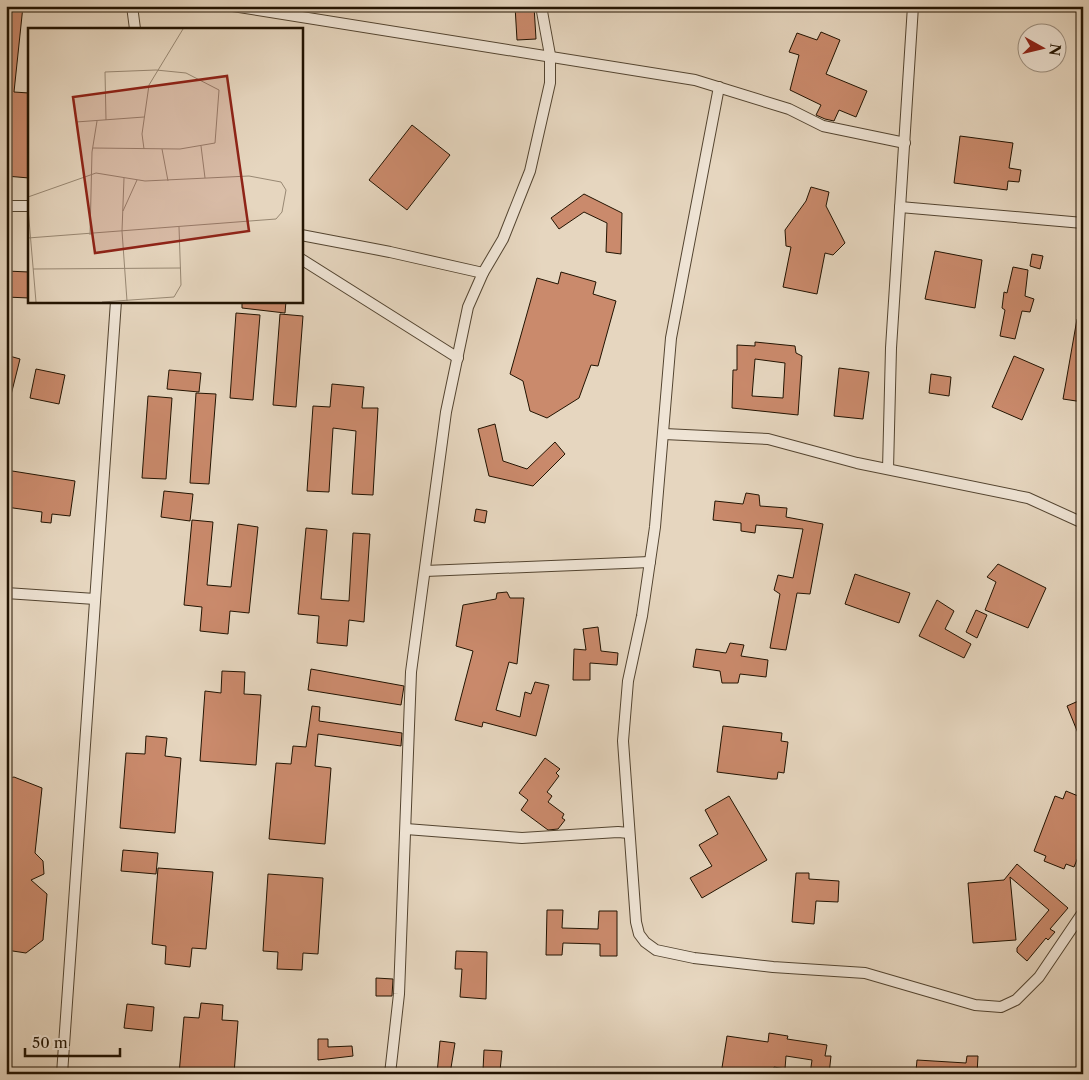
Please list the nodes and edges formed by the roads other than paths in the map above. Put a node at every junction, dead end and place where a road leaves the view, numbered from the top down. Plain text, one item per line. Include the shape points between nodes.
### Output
1 (132, 6) edge
2 (233, 6) edge
3 (541, 6) edge
4 (913, 6) edge
5 (135, 28) edge
6 (550, 55) junction
7 (719, 87) junction
8 (905, 143) junction
9 (6, 206) edge
10 (28, 206) edge
11 (900, 207) junction
12 (1083, 223) edge
13 (302, 235) edge
14 (302, 260) edge
15 (483, 273) junction
16 (116, 302) edge
17 (458, 358) junction
18 (664, 434) junction
19 (888, 469) junction
20 (1083, 523) edge
21 (650, 562) junction
22 (425, 571) junction
23 (6, 592) edge
24 (95, 599) junction
25 (406, 829) junction
26 (629, 833) junction
27 (1083, 912) edge
28 (62, 1074) edge
29 (390, 1074) edge

1 - 5 street
2 - 6 street
3 - 6 street
4 - 8 street
6 - 7 street
6 - 15 street via 550,83 530,171 503,239
7 - 8 street via 789,109 823,126
7 - 18 street via 672,329
8 - 11 street
9 - 10 street
11 - 12 street
11 - 19 street via 890,348
13 - 15 street
14 - 17 street
15 - 17 street via 468,307
16 - 24 street
17 - 22 street via 446,412
18 - 19 street via 768,439
18 - 21 street
19 - 20 street via 1028,498
21 - 22 street
21 - 26 street via 628,681 623,741
22 - 25 street via 411,672
23 - 24 street
24 - 28 street
25 - 26 street via 522,838
25 - 29 street via 400,994
26 - 27 street via 639,934 656,950 694,958 866,973 974,1005 1001,1007 1016,1000 1039,977

